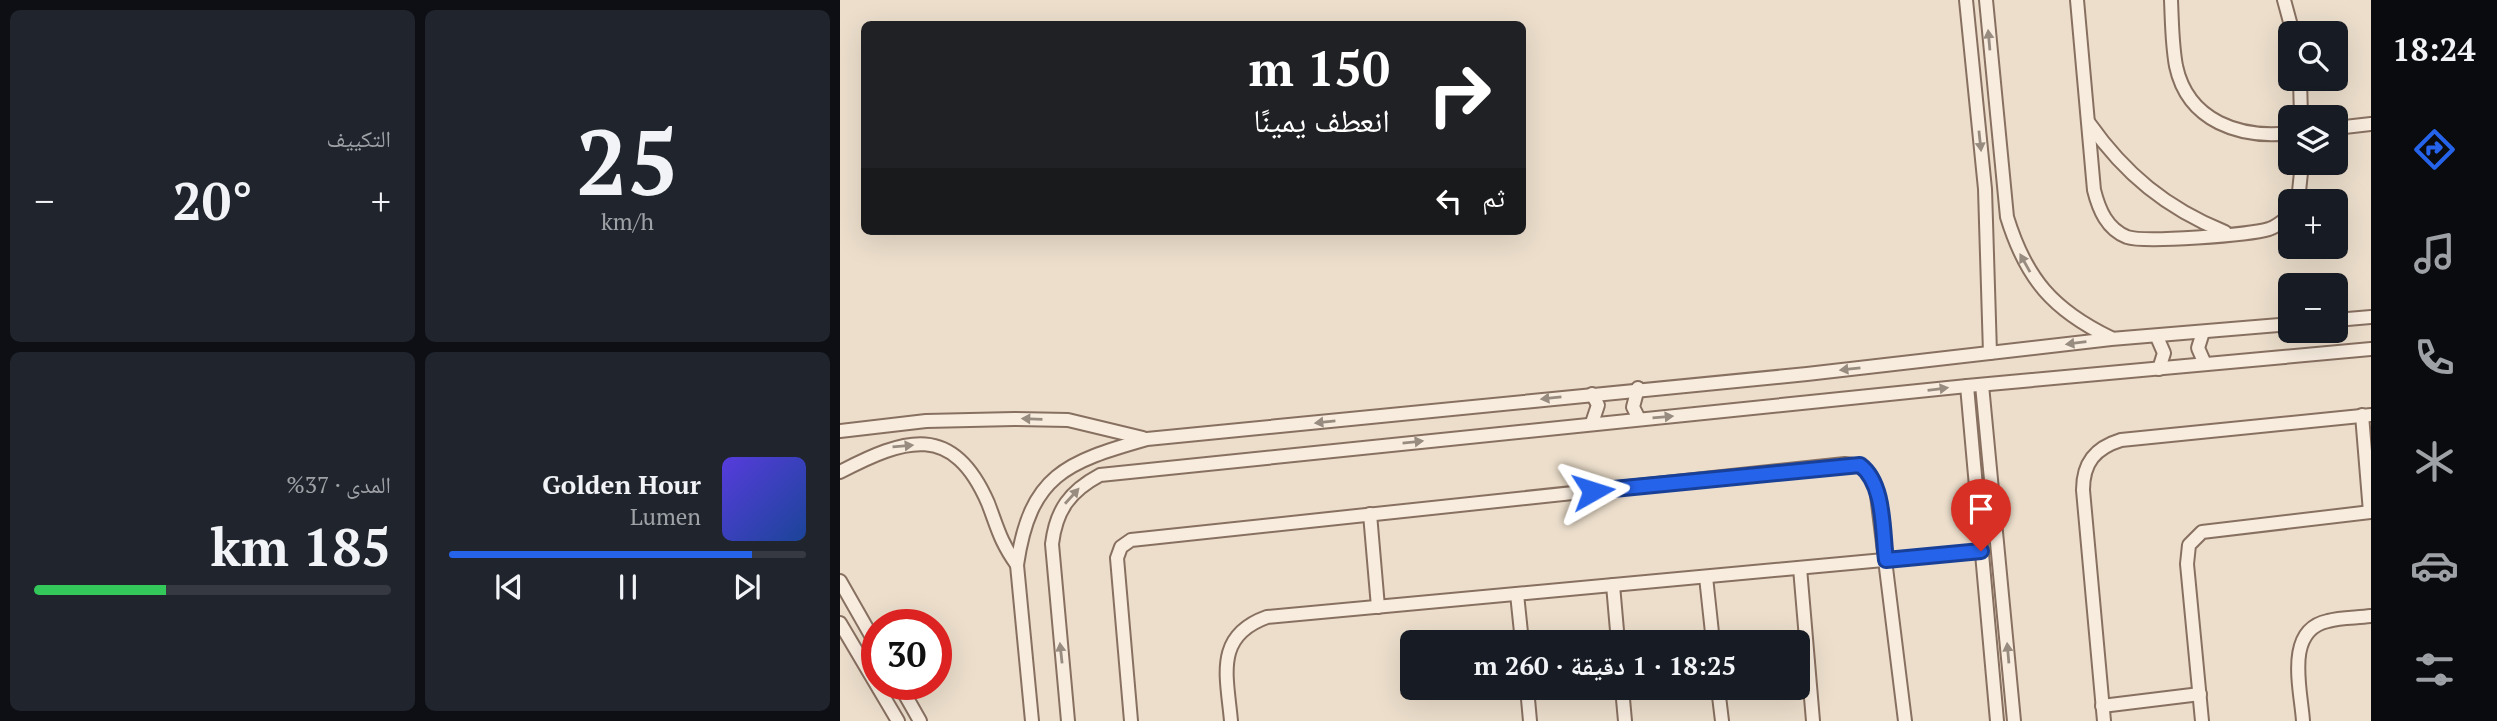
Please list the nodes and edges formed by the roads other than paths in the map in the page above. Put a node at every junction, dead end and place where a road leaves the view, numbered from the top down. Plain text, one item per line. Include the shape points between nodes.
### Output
1 (1966, 0) edge
2 (1986, 0) edge
3 (2077, 0) edge
4 (2171, 0) edge
5 (2284, 0) edge
6 (2290, 21) edge
7 (2089, 122) junction
8 (2371, 124) edge
9 (2348, 127) edge
10 (2278, 134) edge
11 (2278, 223) edge
12 (2228, 233) junction
13 (2371, 317) edge
14 (2348, 319) edge
15 (2278, 325) edge
16 (2203, 332) junction
17 (2157, 337) junction
18 (2111, 339) junction
19 (2371, 349) edge
20 (1990, 353) junction
21 (2205, 364) junction
22 (2159, 369) junction
23 (1982, 384) junction
24 (1968, 386) junction
25 (1638, 388) junction
26 (1592, 394) junction
27 (2366, 415) edge
28 (1639, 419) junction
29 (1592, 423) junction
30 (840, 431) edge
31 (1147, 439) junction
32 (1989, 449) junction
33 (1972, 450) junction
34 (840, 472) edge
35 (2371, 512) edge
36 (1370, 514) junction
37 (1981, 551) junction
38 (1886, 560) junction
39 (1017, 565) junction
40 (1800, 568) junction
41 (1706, 577) junction
42 (840, 581) edge
43 (1613, 585) junction
44 (1517, 594) junction
45 (1378, 607) junction
46 (2371, 617) edge
47 (861, 618) edge
48 (840, 623) edge
49 (1521, 630) edge
50 (1617, 630) edge
51 (1712, 630) edge
52 (2200, 694) junction
53 (908, 700) edge
54 (1528, 700) edge
55 (1623, 700) edge
56 (1719, 700) edge
57 (2102, 706) junction
58 (898, 721) edge
59 (920, 721) edge
60 (1032, 721) edge
61 (1068, 721) edge
62 (1131, 721) edge
63 (1231, 721) edge
64 (1531, 721) edge
65 (1625, 721) edge
66 (1722, 721) edge
67 (1813, 721) edge
68 (1905, 721) edge
69 (1997, 721) edge
70 (2014, 721) edge
71 (2104, 721) edge
72 (2202, 721) edge
73 (2303, 721) edge

1 -> 20 street via 1985,189
18 -> 2 street via 2081,324 2055,303 2033,278 2017,249 2007,217
3 - 7 street
4 - 10 street via 2176,68 2200,109 2241,133
5 - 6 street
7 - 12 street via 2109,152 2153,194 2194,220
7 - 12 street via 2094,190 2110,225 2145,241
8 - 9 street
11 - 12 street via 2269,229
13 - 14 street
15 - 16 street
16 - 17 street
16 - 21 street via 2198,348
17 - 18 street
17 - 22 street via 2164,352
18 -> 20 street
19 - 21 street
20 -> 25 street
21 - 22 street
22 - 23 street
23 - 24 street
23 - 32 street
28 -> 24 street
24 - 33 street
25 - 26 street
25 - 28 street via 1633,407
26 - 29 street via 1598,405
26 -> 31 street
27 - 35 street
27 - 57 street via 2120,440 2095,452 2087,463 2082,490
28 - 29 street
61 -> 29 street via 1052,544 1056,517 1082,485 1121,471
31 -> 30 street via 1068,420 926,421
31 - 39 street via 1080,460 1060,473 1028,514
32 - 33 street
70 -> 32 street
33 - 37 street
34 -> 39 street via 891,447 931,444 951,450 975,479 1000,541
35 - 52 street via 2202,532 2189,545
36 - 38 street via 1860,465 1871,474 1876,487
36 - 45 street
36 - 62 street via 1131,540 1121,547 1116,558
37 - 38 street
37 - 69 street
38 - 40 street
38 - 68 street
39 - 60 street
40 - 41 street
40 - 67 street
41 - 43 street
41 - 51 street
42 - 47 street
43 - 44 street
43 - 50 street
44 - 45 street
44 - 49 street
45 - 63 street via 1267,617 1250,623 1228,650
46 - 73 street via 2326,621 2304,638 2298,658
48 - 58 street
52 - 57 street
52 - 72 street
53 - 59 street
54 - 64 street
55 - 65 street
56 - 66 street
57 - 71 street

